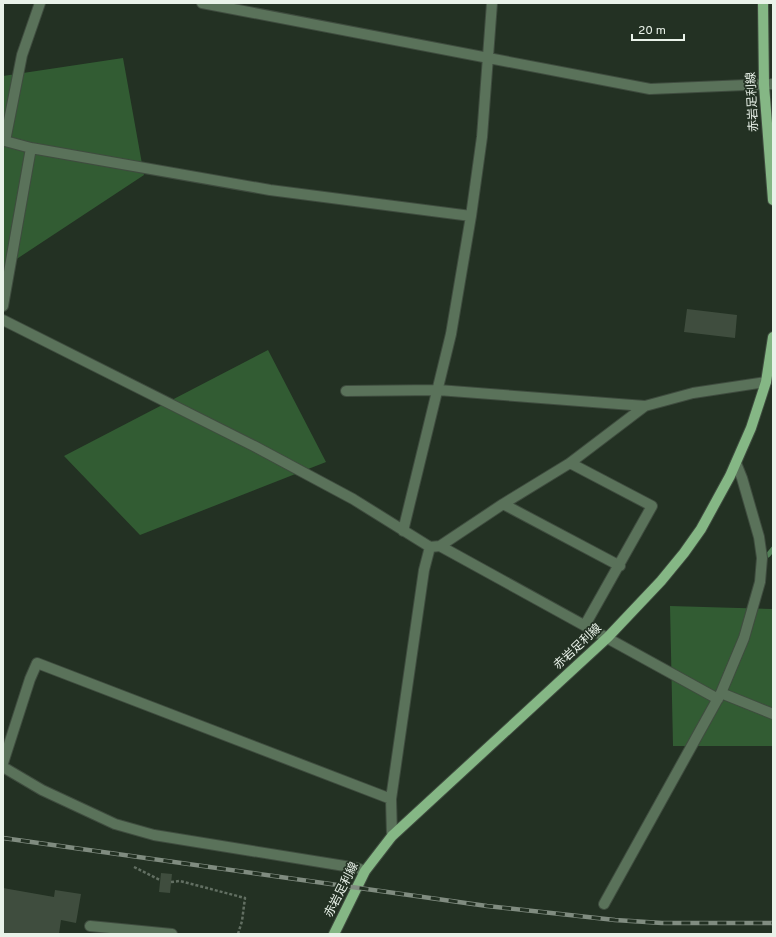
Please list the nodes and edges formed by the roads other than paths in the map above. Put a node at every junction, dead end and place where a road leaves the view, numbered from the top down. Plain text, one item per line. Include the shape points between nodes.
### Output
1 (40, 3) edge
2 (202, 3) edge
3 (492, 3) edge
4 (763, 3) edge
5 (488, 58) junction
6 (769, 84) edge
7 (31, 148) junction
8 (773, 200) edge
9 (471, 216) junction
10 (3, 306) edge
11 (3, 320) edge
12 (773, 337) edge
13 (766, 382) junction
14 (438, 390) junction
15 (346, 391) dead end
16 (645, 406) junction
17 (570, 462) junction
18 (736, 462) junction
19 (503, 504) junction
20 (403, 531) junction
21 (440, 546) junction
22 (430, 547) junction
23 (620, 566) junction
24 (585, 625) junction
25 (608, 637) junction
26 (720, 696) junction
27 (773, 714) edge
28 (3, 763) edge
29 (3, 768) edge
30 (391, 799) junction
31 (392, 836) junction
32 (365, 871) junction
33 (604, 904) dead end
34 (90, 926) dead end
35 (172, 934) edge
36 (334, 934) edge

1 - 7 street via 22,55 5,141
2 - 5 street
3 - 5 street
4 - 6 main road, 赤岩足利線
5 - 6 street via 650,89
5 - 9 street via 482,137
6 - 8 main road, 赤岩足利線
7 - 9 street via 270,190
7 - 10 street
9 - 14 street
11 - 20 street via 254,446 353,499
12 - 13 main road, 赤岩足利線
13 - 16 street via 693,393
13 - 18 main road, 赤岩足利線 via 751,428
14 - 15 street
14 - 16 street
14 - 20 street
16 - 17 street
17 - 19 street
17 - 23 street via 652,506
18 - 25 main road, 赤岩足利線 via 701,529 684,553 646,598
18 - 26 street via 757,529 762,558 760,582 744,638
19 - 21 street
19 - 23 street
20 - 22 street
21 - 22 street
21 - 24 street
22 - 30 street via 424,570
23 - 24 street
24 - 25 street
25 - 26 street
25 - 31 main road, 赤岩足利線
26 - 27 street
26 - 33 street
28 - 30 street via 37,663
29 - 32 street via 42,790 115,824 154,835
30 - 31 street
31 - 32 main road, 赤岩足利線
32 - 36 main road, 赤岩足利線
34 - 35 street

